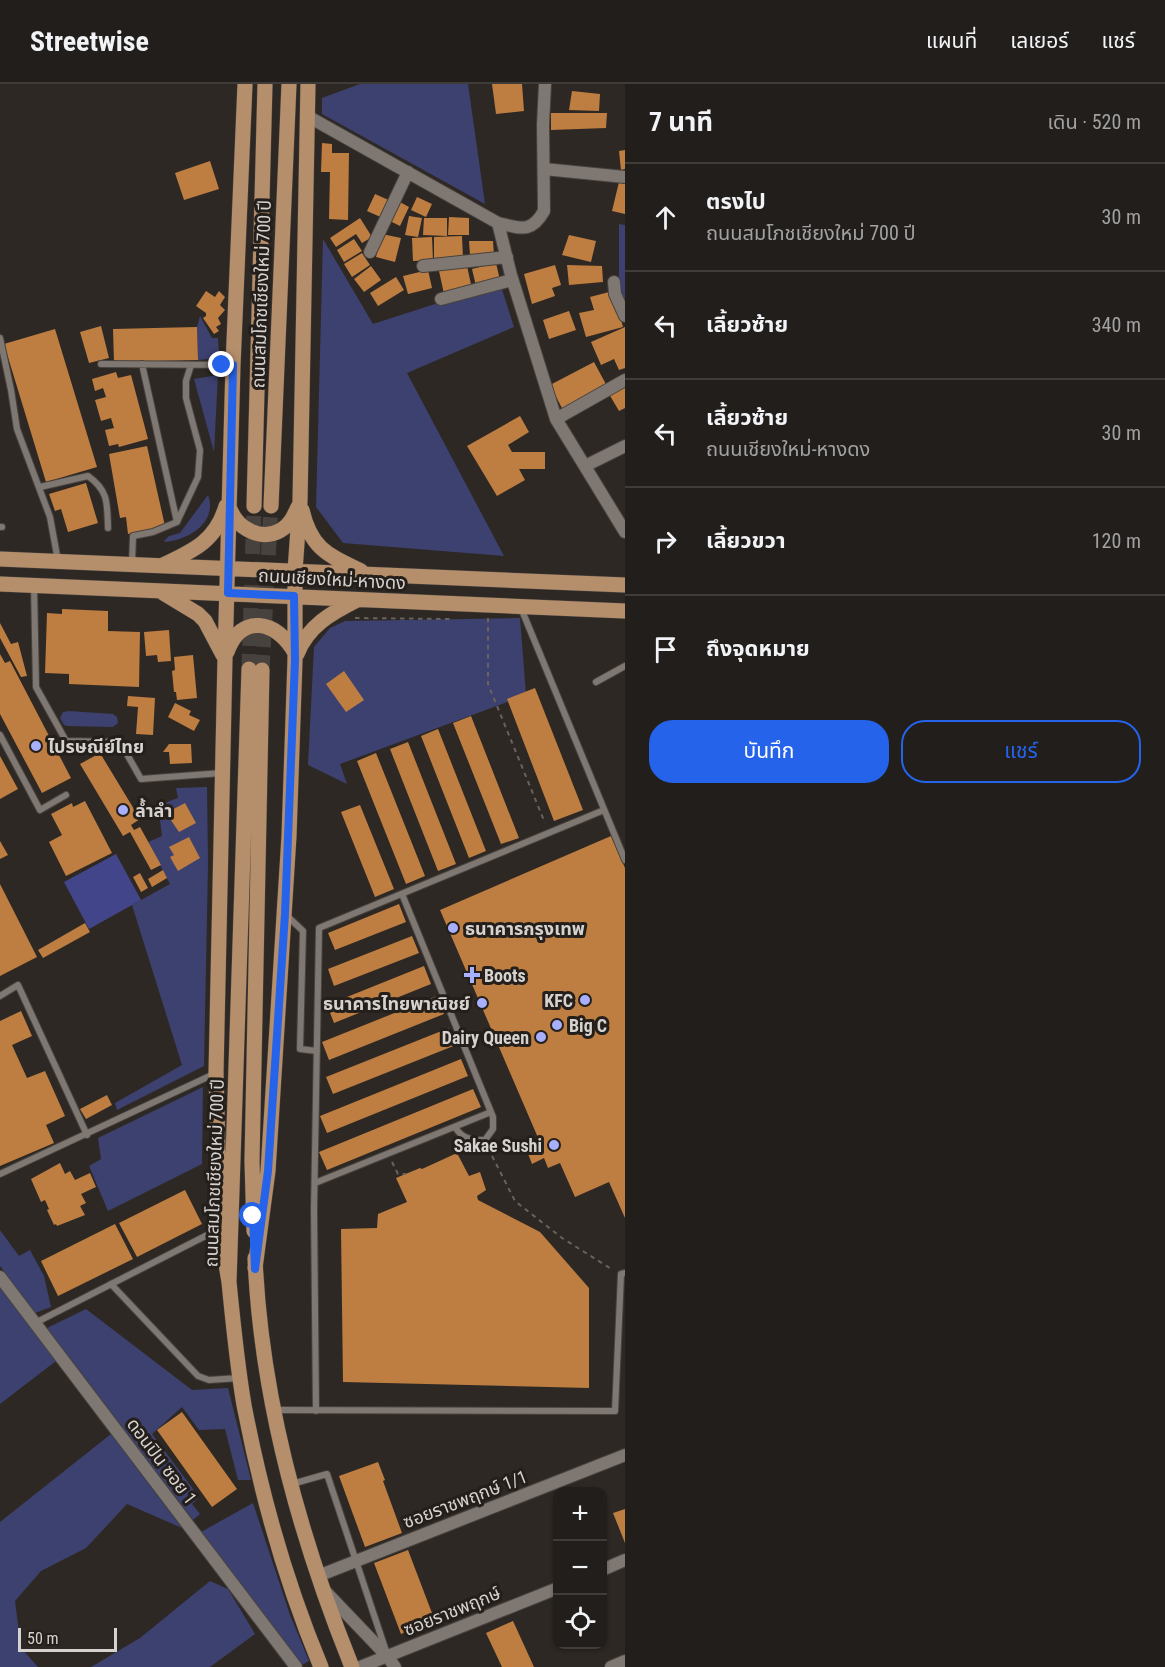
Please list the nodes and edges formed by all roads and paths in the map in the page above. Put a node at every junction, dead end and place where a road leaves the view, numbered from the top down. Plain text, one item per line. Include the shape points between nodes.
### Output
1 (245, 84) edge
2 (265, 84) edge
3 (289, 84) edge
4 (308, 84) edge
5 (545, 84) edge
6 (309, 117) junction
7 (544, 169) junction
8 (408, 172) junction
9 (625, 177) edge
10 (498, 223) junction
11 (370, 252) dead end
12 (507, 256) junction
13 (423, 266) dead end
14 (513, 280) junction
15 (614, 282) dead end
16 (441, 299) dead end
17 (625, 316) edge
18 (0, 338) edge
19 (100, 364) dead end
20 (142, 364) junction
21 (191, 365) junction
22 (233, 365) junction
23 (625, 380) edge
24 (556, 419) junction
25 (625, 446) edge
26 (585, 466) junction
27 (40, 487) junction
28 (230, 500) junction
29 (300, 501) junction
30 (254, 506) tunnel mouth
31 (271, 506) tunnel mouth
32 (177, 522) junction
33 (108, 528) dead end
34 (625, 532) edge
35 (0, 559) edge
36 (58, 561) junction
37 (132, 564) junction
38 (160, 566) junction
39 (228, 568) junction
40 (295, 571) junction
41 (368, 574) junction
42 (0, 584) edge
43 (34, 585) junction
44 (625, 585) edge
45 (158, 590) junction
46 (228, 593) junction
47 (294, 596) junction
48 (357, 600) junction
49 (488, 606) junction
50 (521, 607) junction
51 (625, 611) edge
52 (347, 618) dead end
53 (453, 619) dead end
54 (295, 657) junction
55 (225, 658) junction
56 (625, 666) edge
57 (596, 682) dead end
58 (0, 735) edge
59 (223, 773) junction
60 (66, 795) dead end
61 (604, 810) junction
62 (549, 833) junction
63 (625, 860) edge
64 (402, 894) junction
65 (285, 914) junction
66 (0, 996) edge
67 (317, 1051) junction
68 (216, 1073) junction
69 (491, 1112) junction
70 (455, 1127) junction
71 (87, 1135) junction
72 (484, 1140) junction
73 (393, 1164) dead end
74 (0, 1174) edge
75 (406, 1174) dead end
76 (315, 1183) junction
77 (220, 1229) junction
78 (255, 1269) junction
79 (623, 1274) edge
80 (0, 1277) edge
81 (230, 1282) junction
82 (111, 1284) junction
83 (35, 1323) junction
84 (240, 1378) junction
85 (274, 1410) junction
86 (316, 1411) junction
87 (625, 1455) edge
88 (291, 1484) junction
89 (625, 1560) edge
90 (357, 1561) junction
91 (607, 1568) edge
92 (319, 1582) junction
93 (553, 1590) edge
94 (387, 1656) junction
95 (625, 1661) edge
96 (319, 1666) edge
97 (296, 1667) edge
98 (352, 1667) edge
99 (360, 1667) edge
100 (395, 1667) edge
101 (611, 1667) edge

1 - 22 main road
2 - 30 main road, ถนนสมโภชเชียงใหม่ 700 ปี
3 - 31 main road, ถนนสมโภชเชียงใหม่ 700 ปี
4 - 6 main road
5 - 7 street
6 - 8 street
6 - 29 main road
7 - 9 street
7 - 10 street via 544,211 538,221 521,228
8 - 10 street
8 - 11 street
10 - 12 street
12 - 13 street
12 - 14 street
14 - 16 street
14 - 24 street
15 - 17 street
18 - 27 lane via 17,429
19 - 20 lane
20 - 21 lane
20 - 32 lane
21 - 22 lane
21 - 32 lane via 186,398 200,450 198,477
22 - 28 main road
23 - 24 street
24 - 26 street
25 - 26 street
26 - 34 street
27 - 33 lane via 88,476 104,490
27 - 36 lane
28 - 29 main road via 238,524 256,533 269,534 281,530 291,520
28 - 38 main road via 207,539
28 - 39 main road
29 - 40 main road
29 - 41 main road via 305,523 317,546
32 - 37 lane via 133,536
35 - 36 main road, ถนนเชียงใหม่-หางดง
36 - 37 main road, ถนนเชียงใหม่-หางดง
37 - 38 main road, ถนนเชียงใหม่-หางดง
38 - 39 main road, ถนนเชียงใหม่-หางดง
39 - 40 main road, ถนนเชียงใหม่-หางดง
39 - 46 main road
40 - 41 main road, ถนนเชียงใหม่-หางดง
40 - 47 main road
41 - 44 main road, ถนนเชียงใหม่-หางดง
42 - 43 main road, ถนนเชียงใหม่-หางดง
43 - 45 main road, ถนนเชียงใหม่-หางดง
43 - 59 lane via 36,687 66,741 120,742 141,779
45 - 46 main road, ถนนเชียงใหม่-หางดง
45 - 55 main road via 205,621
46 - 47 main road, ถนนเชียงใหม่-หางดง
46 - 55 main road
47 - 48 main road, ถนนเชียงใหม่-หางดง
47 - 54 main road
48 - 49 main road, ถนนเชียงใหม่-หางดง
48 - 54 main road via 317,624
49 - 50 main road, ถนนเชียงใหม่-หางดง
49 - 62 path via 488,684
50 - 51 main road, ถนนเชียงใหม่-หางดง
50 - 61 lane
52 - 53 path
54 - 55 main road via 287,639 277,630 252,626 230,642
54 - 65 main road
55 - 59 main road
56 - 57 lane
58 - 60 lane via 40,810
59 - 68 main road
61 - 62 lane
61 - 63 lane
62 - 64 lane
64 - 67 lane via 319,928
64 - 69 lane
65 - 67 lane via 303,932 300,1049
65 - 78 main road via 268,1171
66 - 71 lane via 18,985
67 - 76 lane
68 - 71 lane
68 - 77 main road
69 - 70 lane
69 - 72 lane via 493,1129
70 - 72 lane via 470,1140
70 - 76 lane
71 - 74 lane
72 - 79 path via 515,1201 562,1238
73 - 75 path via 398,1174
76 - 86 lane
77 - 81 main road
77 - 82 lane
78 - 81 main road, ถนนสมโภชเชียงใหม่ 700 ปี via 252,1161 256,670
78 - 85 main road, ถนนสมโภชเชียงใหม่ 700 ปี
79 - 86 lane via 615,1411
80 - 83 street, ดอนปิน ซอย 1
81 - 84 main road, ถนนสมโภชเชียงใหม่ 700 ปี
82 - 83 lane
82 - 84 lane via 198,1376 209,1380
83 - 97 street, ดอนปิน ซอย 1
84 - 96 main road, ถนนสมโภชเชียงใหม่ 700 ปี via 272,1527
85 - 86 lane
85 - 88 main road, ถนนสมโภชเชียงใหม่ 700 ปี
87 - 90 street, ซอยราชพฤกษ์ 1/1
88 - 90 lane via 327,1474
88 - 92 main road, ถนนสมโภชเชียงใหม่ 700 ปี
89 - 91 street
90 - 92 street, ซอยราชพฤกษ์ 1/1
90 - 94 lane
92 - 94 street
92 - 98 main road, ถนนสมโภชเชียงใหม่ 700 ปี
93 - 94 street, ซอยราชพฤกษ์
94 - 99 street, ซอยราชพฤกษ์
94 - 100 street
95 - 101 street

